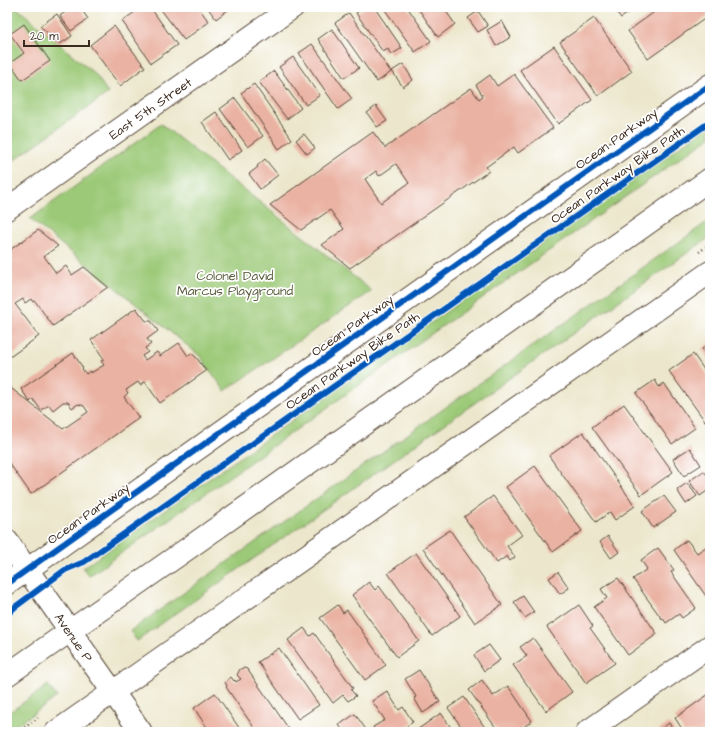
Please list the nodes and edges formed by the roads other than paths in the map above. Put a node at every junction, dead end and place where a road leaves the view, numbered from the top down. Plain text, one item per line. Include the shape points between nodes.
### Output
1 (293, 7) edge
2 (710, 85) edge
3 (710, 180) edge
4 (7, 209) edge
5 (710, 272) edge
6 (7, 541) edge
7 (27, 570) junction
8 (7, 584) edge
9 (70, 631) junction
10 (710, 646) edge
11 (7, 675) edge
12 (113, 692) junction
13 (56, 732) edge
14 (141, 732) edge
15 (587, 732) edge

1 - 4 street, East 5th Street
2 - 7 street, Ocean Parkway
3 - 9 street
5 - 12 street
6 - 7 street, Avenue P
7 - 8 street, Ocean Parkway
7 - 9 street, Avenue P
9 - 11 street
9 - 12 street, Avenue P
10 - 15 street
12 - 13 street
12 - 14 street, Avenue P

